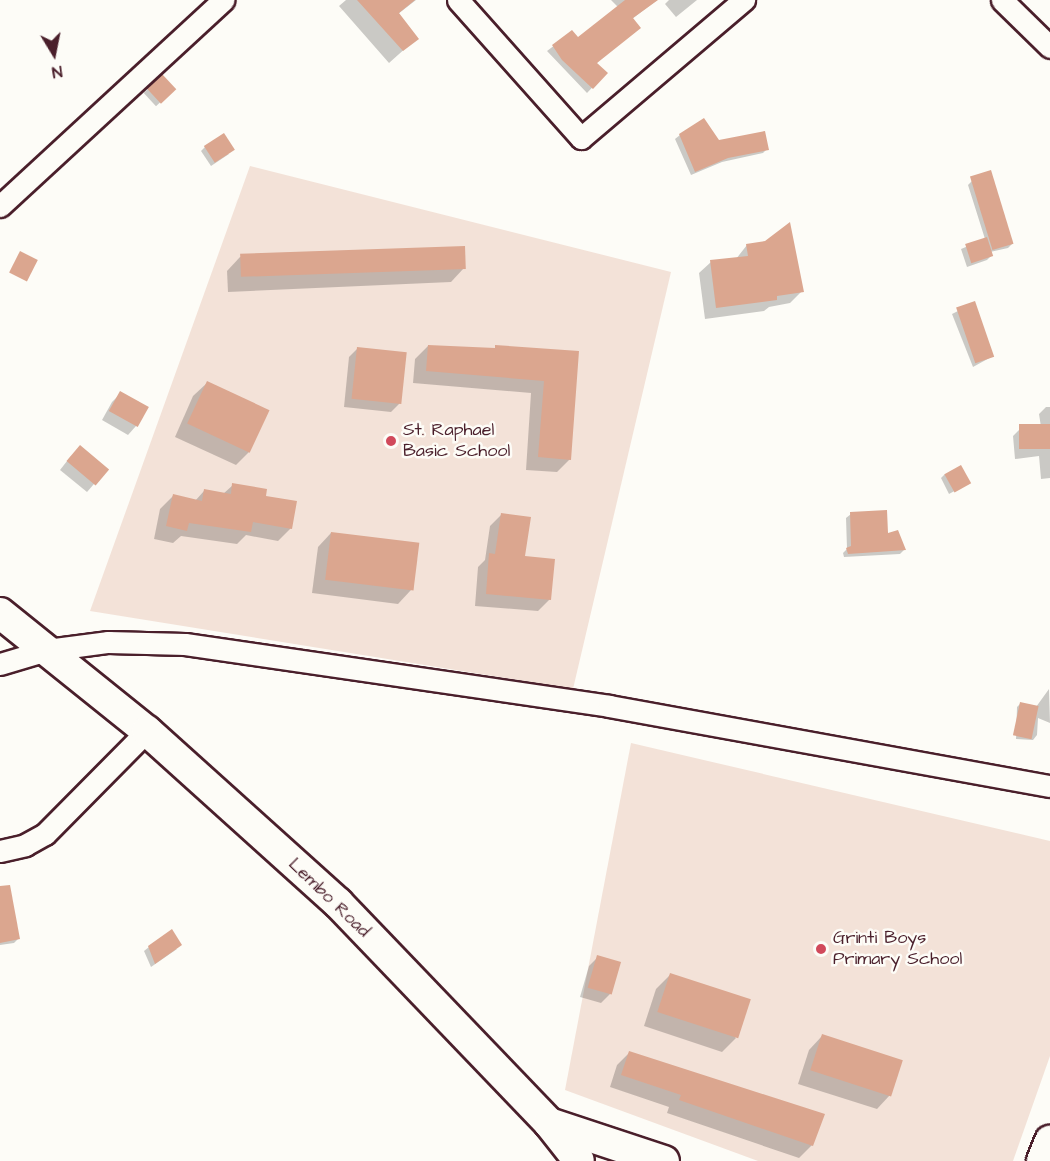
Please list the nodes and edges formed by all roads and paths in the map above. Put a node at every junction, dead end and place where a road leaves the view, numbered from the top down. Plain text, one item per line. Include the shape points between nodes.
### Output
1 (223, 0) edge
2 (458, 0) edge
3 (744, 0) edge
4 (1002, 0) edge
5 (1050, 47) edge
6 (0, 206) edge
7 (0, 613) edge
8 (47, 650) junction
9 (0, 664) edge
10 (147, 731) junction
11 (1050, 786) edge
12 (0, 851) edge
13 (549, 1123) junction
14 (1050, 1142) edge
15 (579, 1161) edge
16 (664, 1161) edge
17 (1042, 1161) edge

1 - 6 street
2 - 3 street via 581,138
4 - 5 street
7 - 8 street, Lembo Road
8 - 9 street
8 - 10 street, Lembo Road
8 - 11 street via 108,642 185,644 609,706
10 - 12 street via 45,834 25,845
10 - 13 street, Lembo Road via 338,903
13 - 15 street
13 - 16 street, Lembo Road
14 - 17 street

